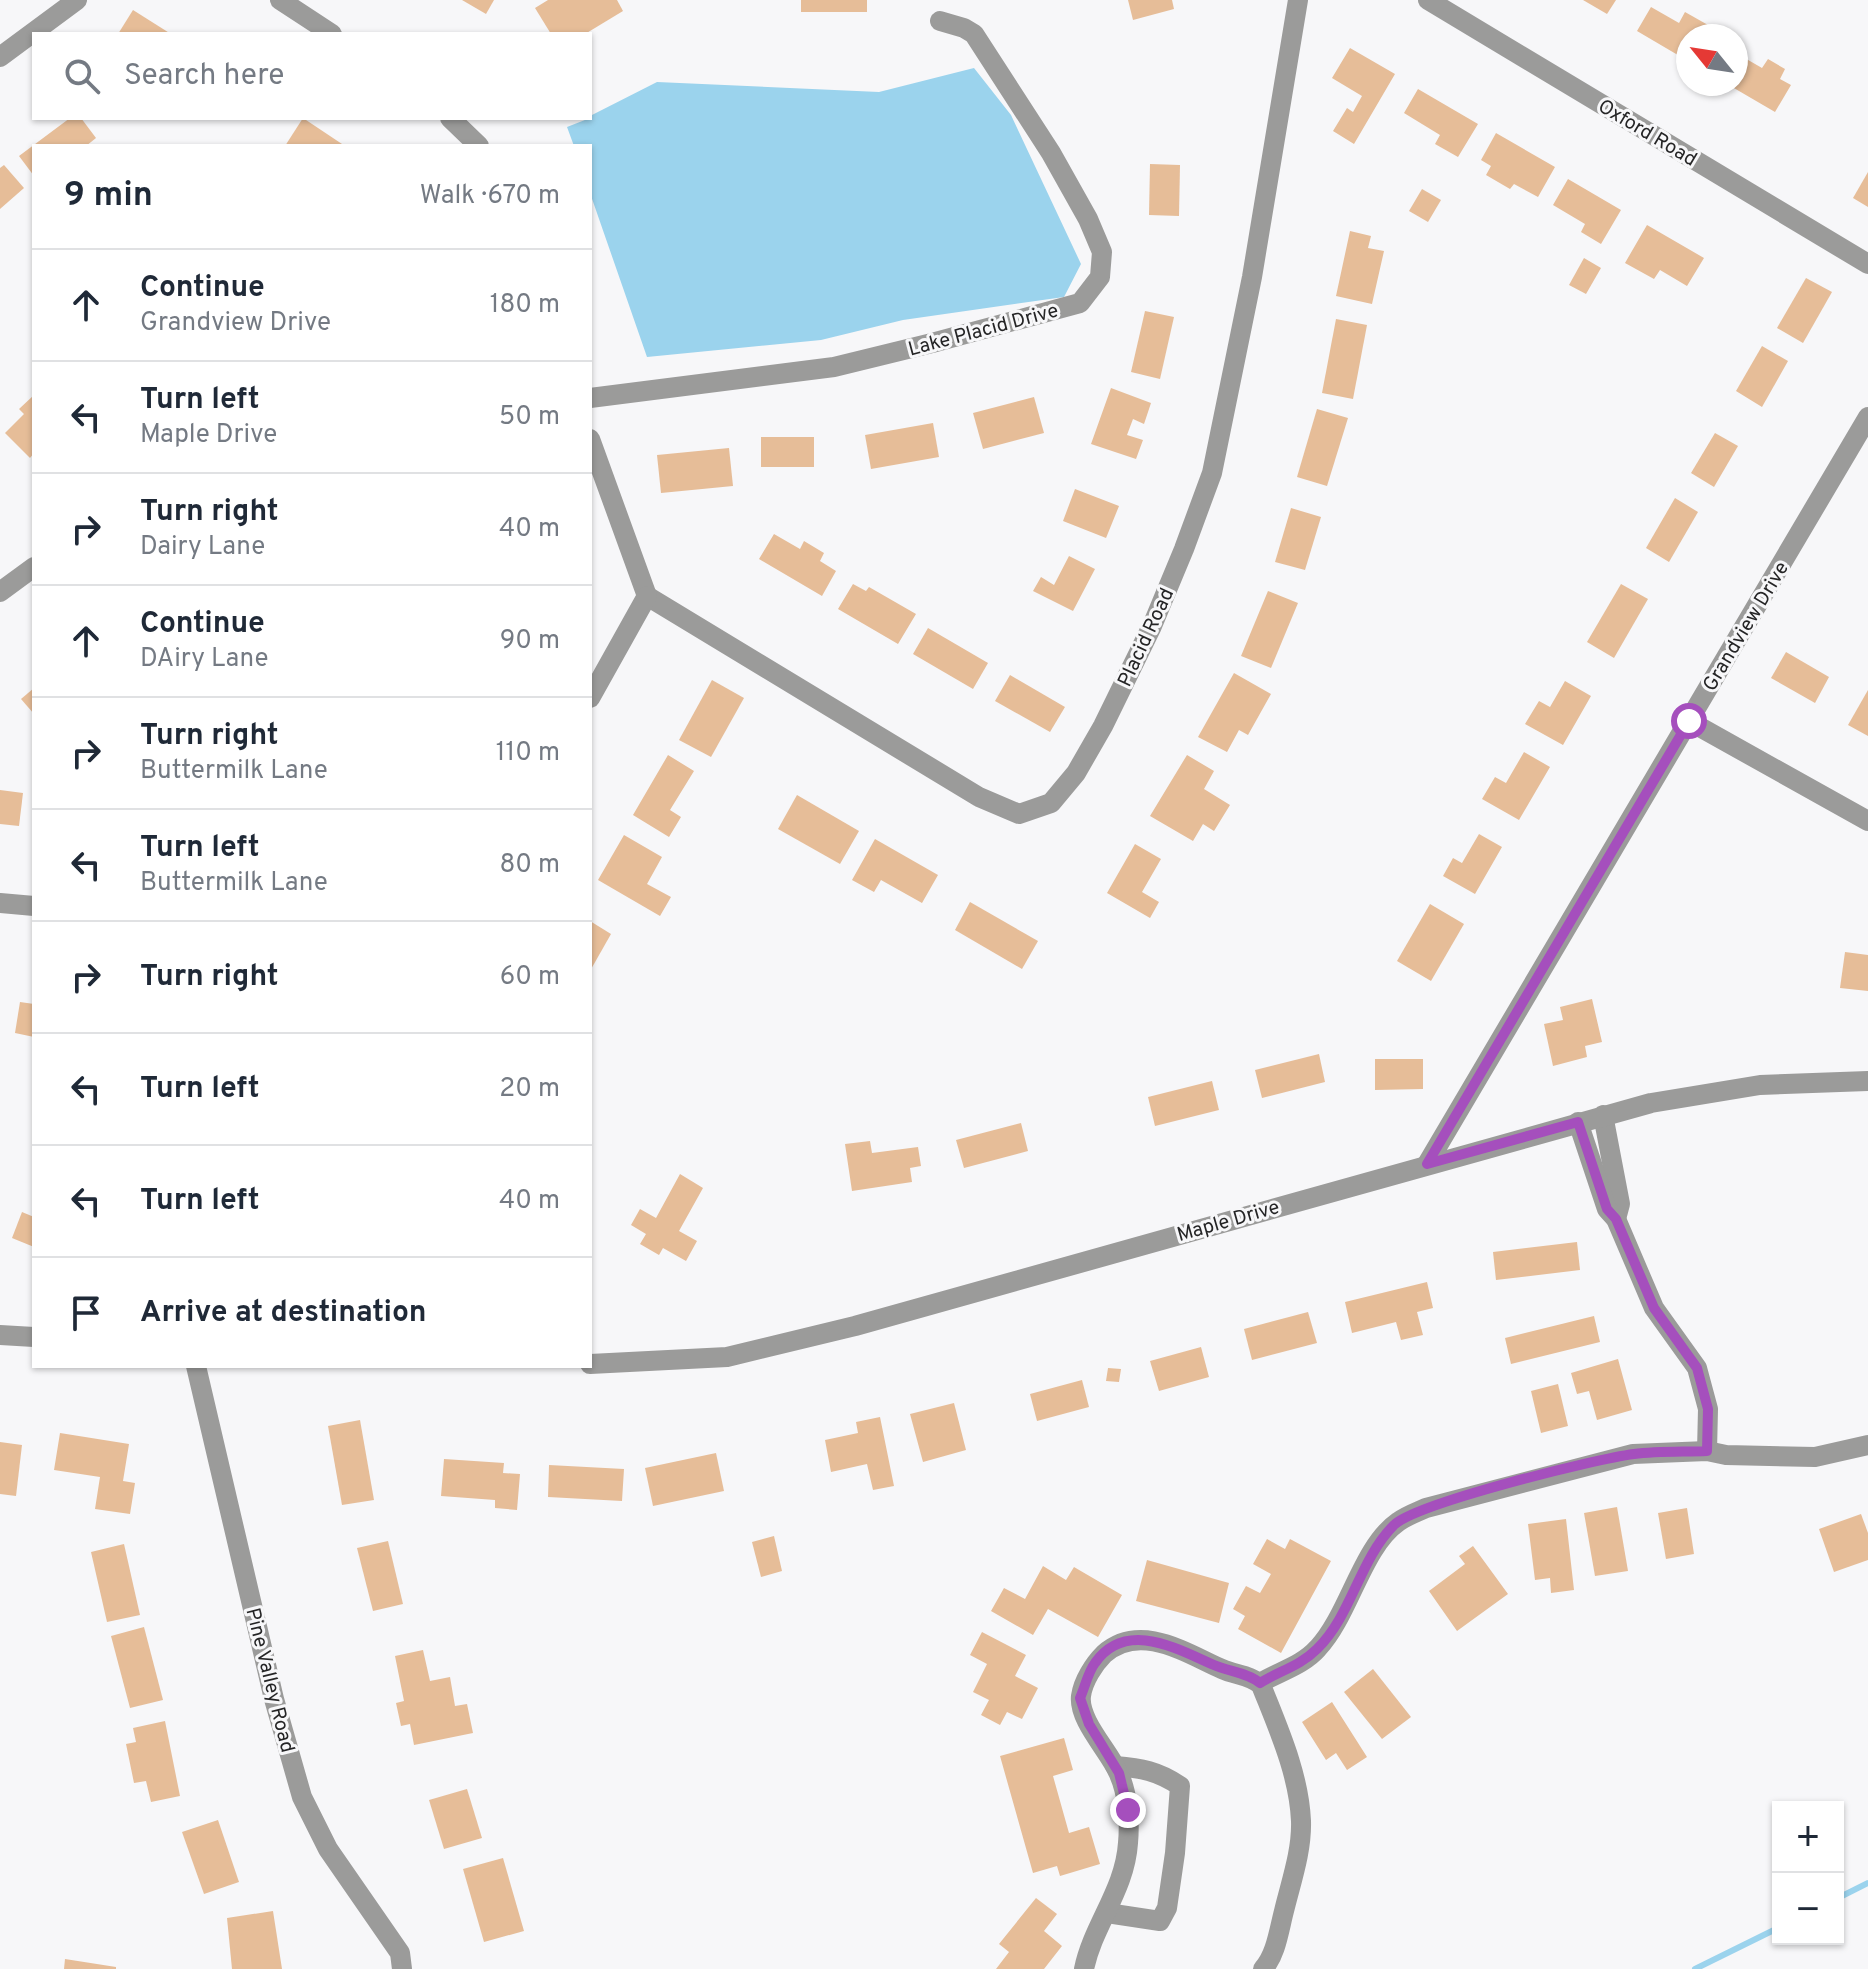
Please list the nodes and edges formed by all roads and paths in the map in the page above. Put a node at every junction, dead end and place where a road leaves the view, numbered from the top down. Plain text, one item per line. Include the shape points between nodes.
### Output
1 (77, 0) edge
2 (280, 0) edge
3 (1298, 0) edge
4 (1428, 0) edge
5 (940, 21) dead end
6 (34, 32) edge
7 (329, 32) edge
8 (32, 33) edge
9 (0, 57) edge
10 (452, 120) edge
11 (477, 144) edge
12 (1868, 264) edge
13 (592, 398) edge
14 (1868, 417) edge
15 (592, 445) edge
16 (32, 568) edge
17 (0, 592) edge
18 (647, 596) junction
19 (592, 694) edge
20 (1689, 721) junction
21 (1868, 821) edge
22 (0, 903) edge
23 (32, 906) edge
24 (1868, 1081) edge
25 (1603, 1115) junction
26 (1578, 1122) junction
27 (1427, 1164) junction
28 (1605, 1174) junction
29 (0, 1335) edge
30 (32, 1337) edge
31 (592, 1364) edge
32 (196, 1368) edge
33 (1868, 1445) edge
34 (1707, 1451) junction
35 (1260, 1683) junction
36 (1115, 1766) junction
37 (1107, 1913) junction
38 (402, 1969) edge
39 (1084, 1969) edge
40 (1263, 1969) edge

1 - 6 street
2 - 7 street
3 - 18 street, Placid Road via 1252,277 1212,473 1174,575 1115,701 1076,773 1051,803 1019,814 979,797
4 - 12 street, Oxford Road
5 - 13 street, Lake Placid Drive via 974,34 1088,219 1102,252 1100,277 1080,303 834,367
8 - 9 street
10 - 11 street
14 - 20 street, Grandview Drive
15 - 18 street
16 - 17 street
18 - 19 street
20 - 21 street
20 - 27 street, Grandview Drive
22 - 23 street
24 - 25 street, Maple Drive via 1760,1085
25 - 26 street, Maple Drive
25 - 28 street
26 - 27 street, Maple Drive
26 - 28 street
27 - 31 street, Maple Drive via 870,1322 727,1357
28 - 34 street via 1620,1204 1616,1219 1654,1308 1697,1368 1708,1409
29 - 30 street
32 - 38 street, Pine Valley Road via 302,1797 328,1849 400,1953
33 - 34 street via 1815,1457
34 - 35 street via 1633,1454 1426,1508 1397,1523 1376,1547 1319,1648 1300,1665
35 - 36 street via 1165,1644 1136,1639 1111,1648 1094,1663 1080,1698
35 - 40 street via 1294,1778 1301,1821 1298,1856 1276,1942
36 - 37 street via 1128,1810 1128,1845 1121,1884
36 - 37 street via 1165,1775 1180,1786 1180,1805 1167,1908 1160,1921
37 - 39 street

